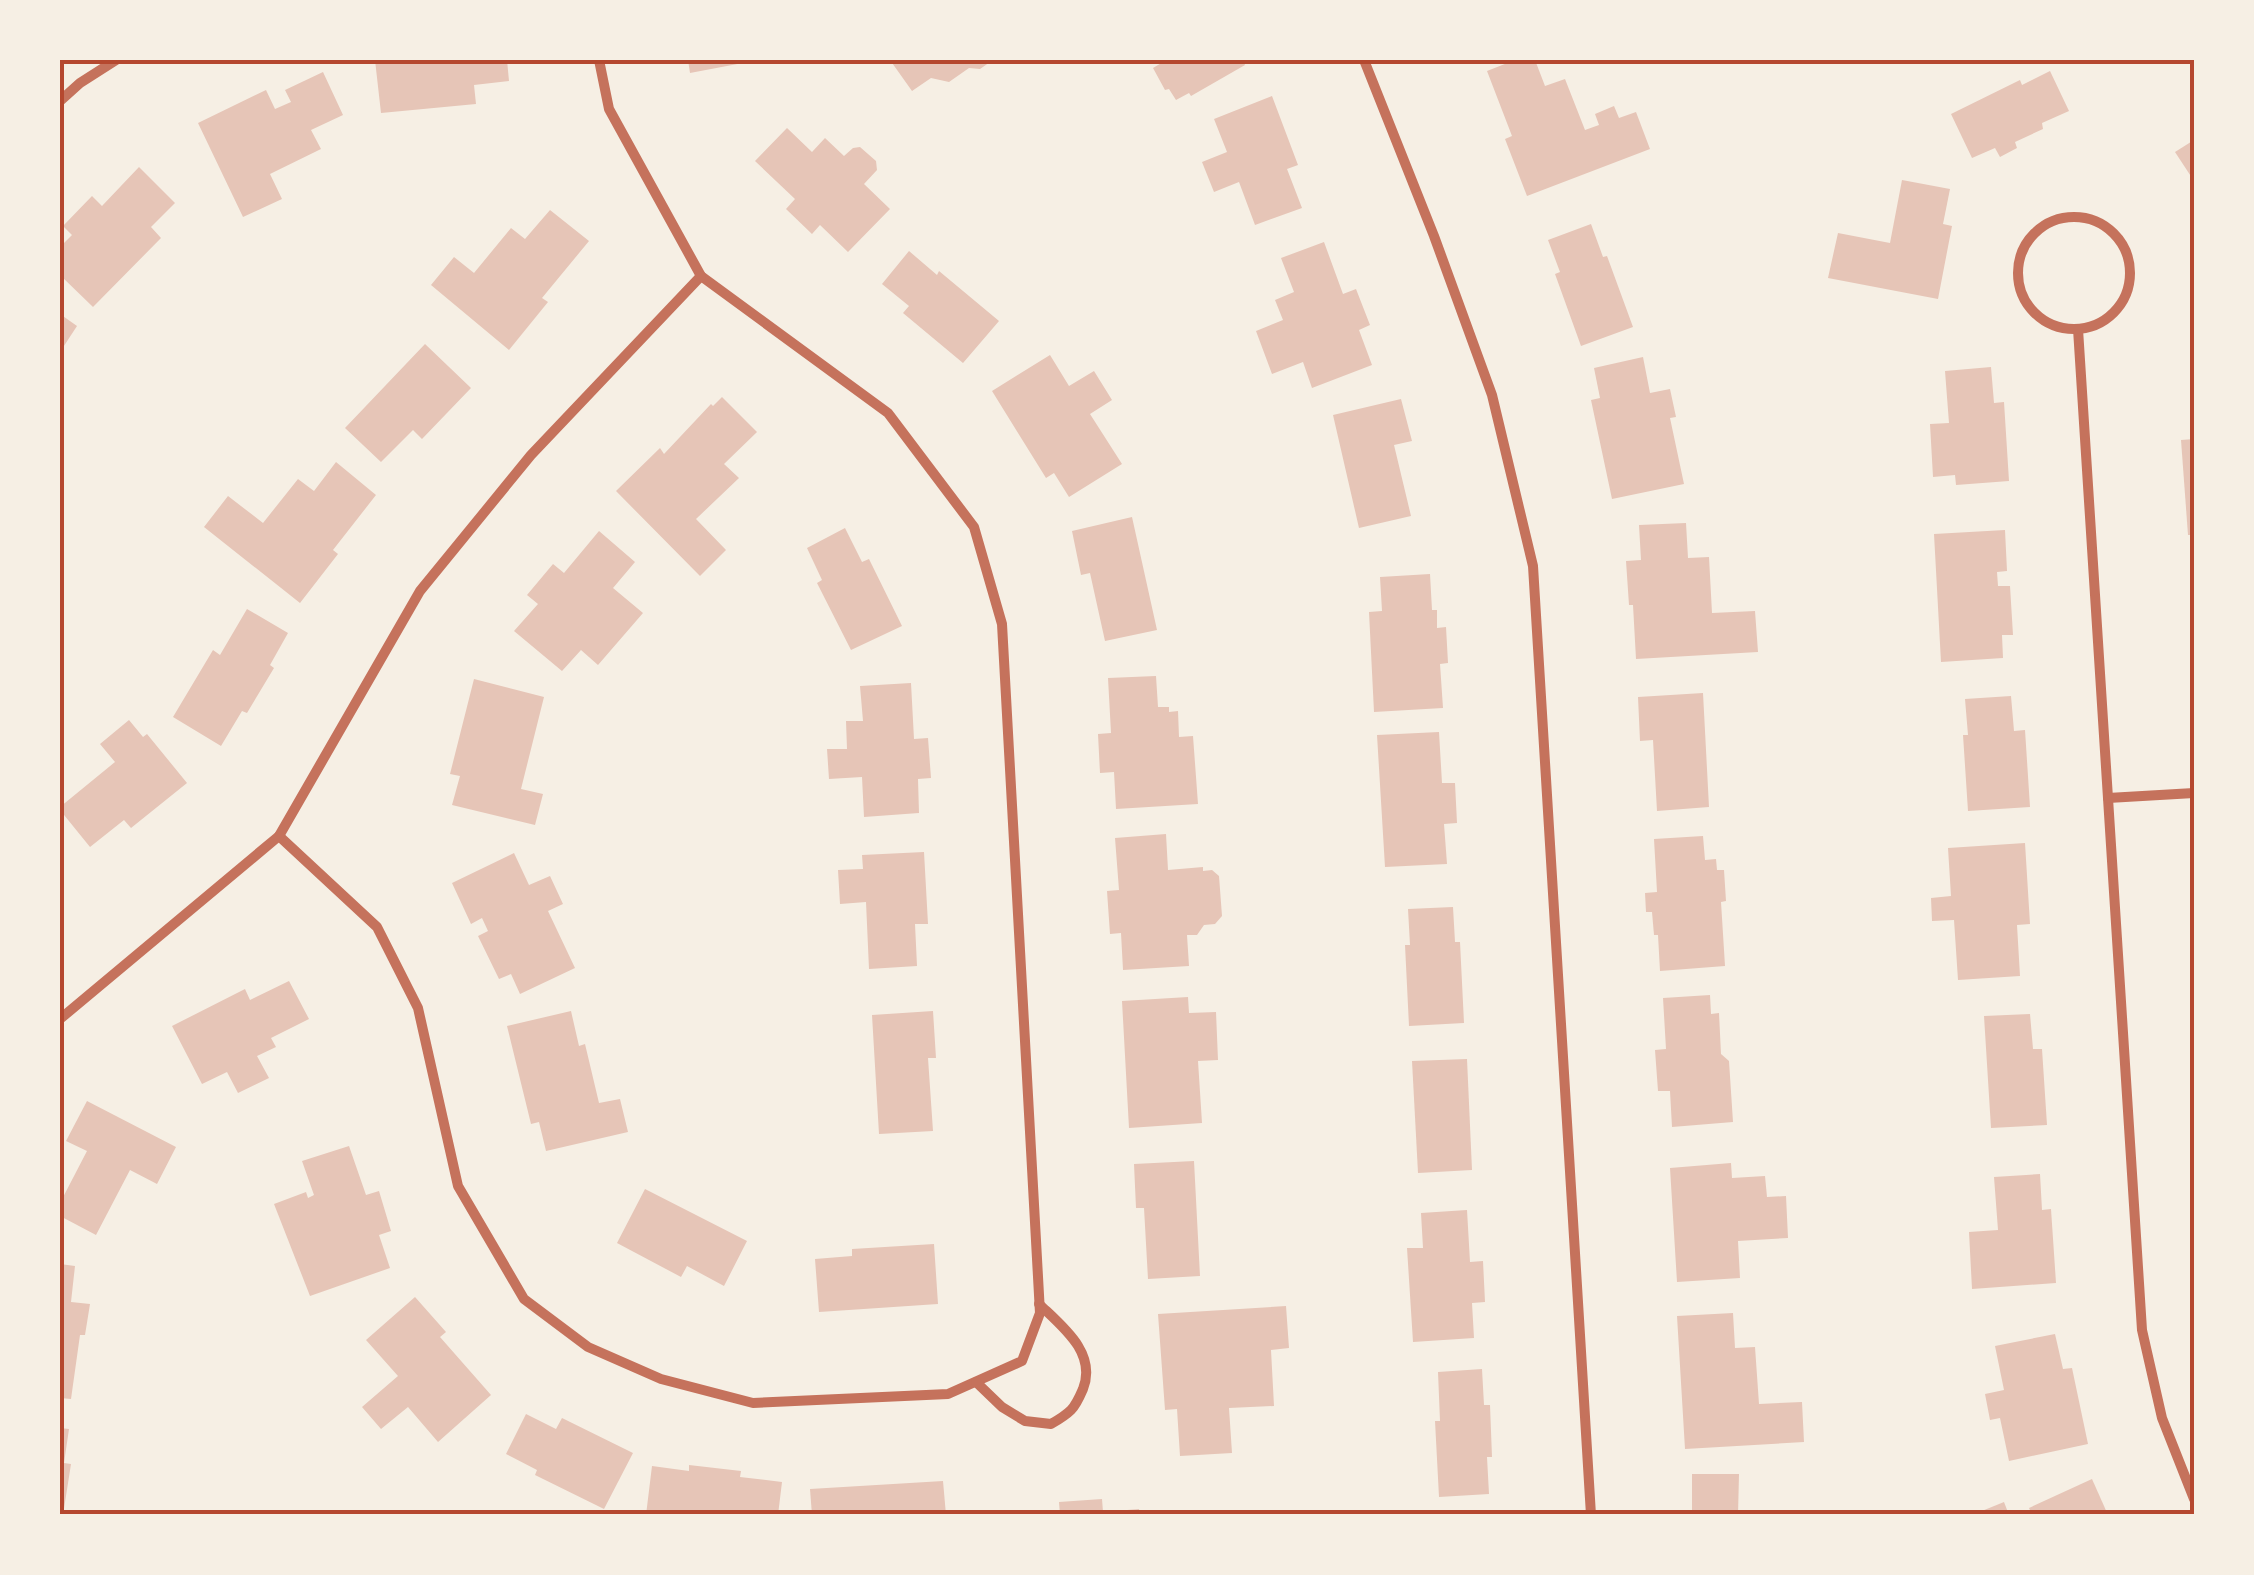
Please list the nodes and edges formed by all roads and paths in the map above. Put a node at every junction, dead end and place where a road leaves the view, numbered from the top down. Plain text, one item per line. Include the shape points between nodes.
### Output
1 (116, 60) edge
2 (599, 60) edge
3 (1364, 60) edge
4 (60, 102) edge
5 (701, 276) junction
6 (2078, 329) junction
7 (2194, 793) edge
8 (2108, 798) junction
9 (279, 836) junction
10 (60, 1020) edge
11 (1039, 1304) junction
12 (976, 1382) junction
13 (2194, 1499) edge
14 (1592, 1515) edge

1 - 4 street
2 - 5 street via 609,109
3 - 14 street via 1492,394 1533,566
5 - 9 street via 531,454 420,590
5 - 11 street via 888,414 974,527 1002,624
6 - 6 street via 2042,319 2020,290 2018,271 2022,252 2046,224 2082,217 2114,233 2130,266 2123,300 2111,315
6 - 8 street
7 - 8 street
8 - 13 street via 2142,1330 2162,1418
9 - 10 street
9 - 12 street via 377,926 418,1008 458,1186 524,1299 588,1347 660,1379 753,1404 948,1394
11 - 12 street via 1022,1361
11 - 12 street via 1082,1350 1088,1375 1072,1409 1052,1424 1025,1421

